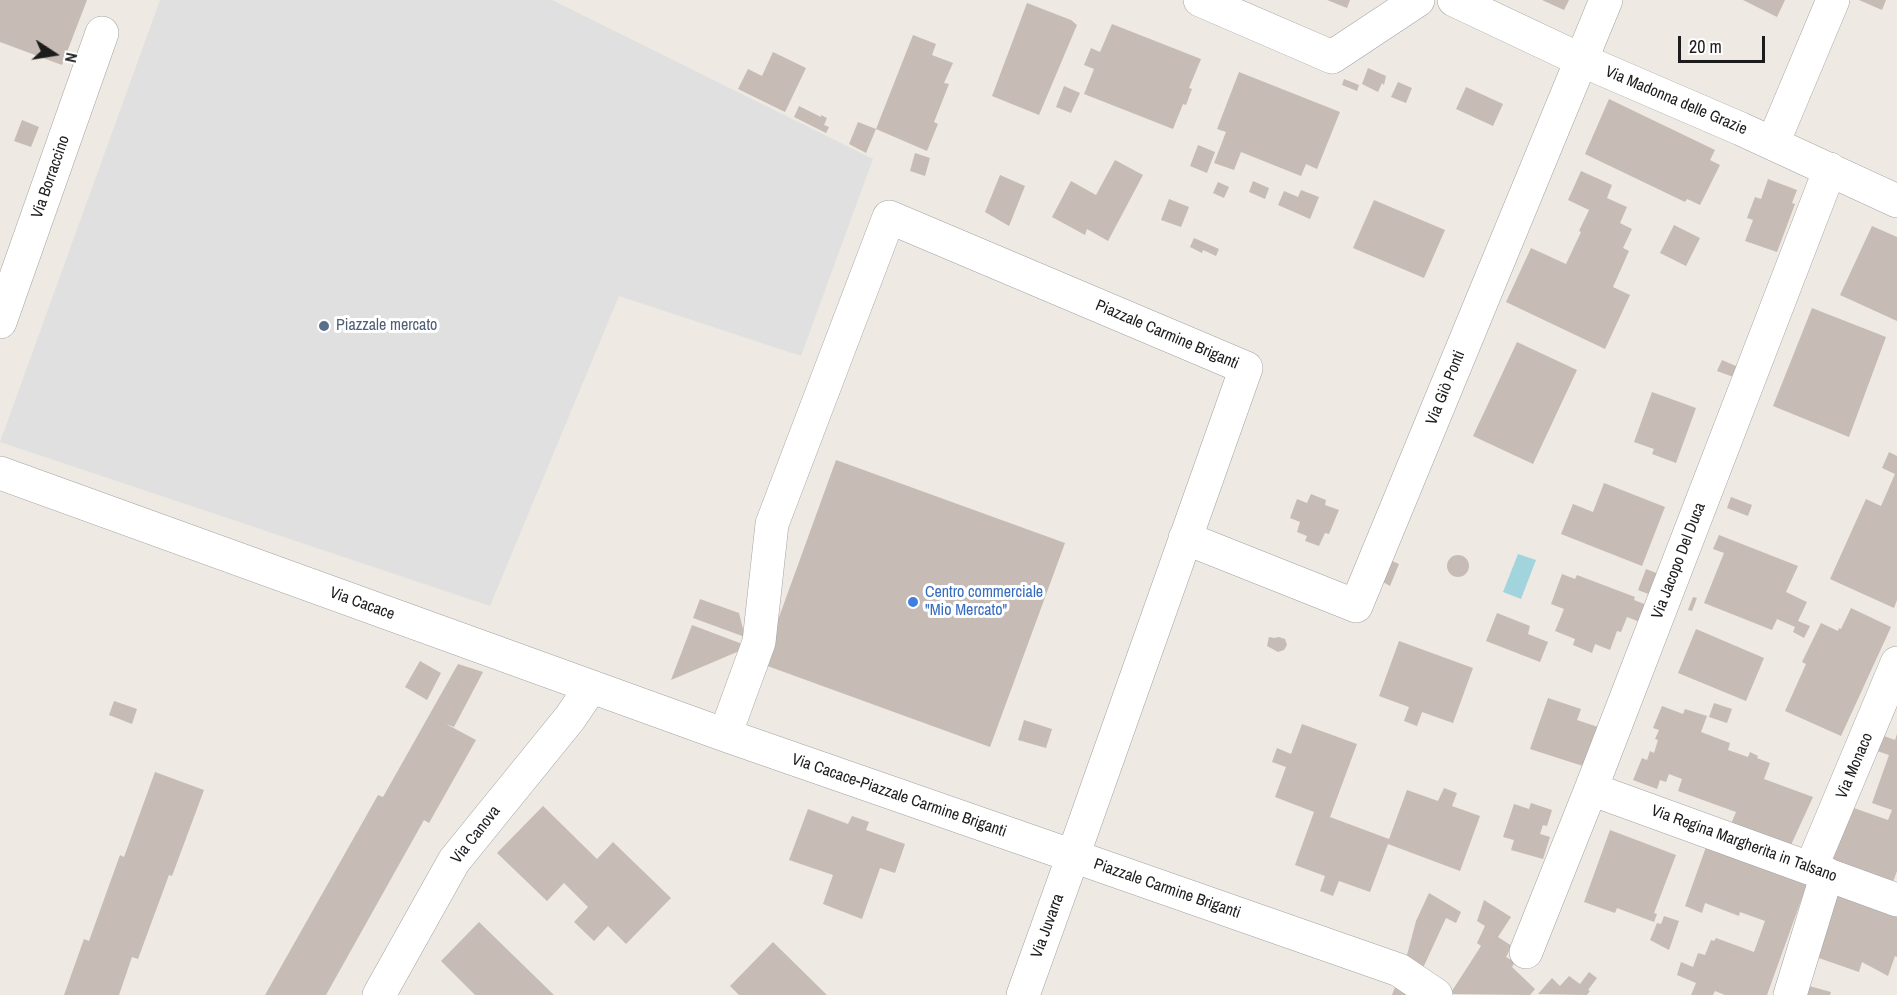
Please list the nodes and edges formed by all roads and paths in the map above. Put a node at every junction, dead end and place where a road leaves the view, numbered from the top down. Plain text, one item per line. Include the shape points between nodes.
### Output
1 (1200, 0) edge
2 (1418, 0) edge
3 (1454, 0) edge
4 (1606, 0) edge
5 (1833, 0) edge
6 (102, 33) dead end
7 (1581, 60) junction
8 (1773, 143) junction
9 (1830, 169) junction
10 (1897, 201) edge
11 (0, 322) edge
12 (0, 473) edge
13 (1185, 538) junction
14 (1897, 663) edge
15 (591, 687) junction
16 (725, 735) junction
17 (1591, 789) junction
18 (1073, 856) junction
19 (1819, 871) junction
20 (1897, 900) edge
21 (1526, 952) dead end
22 (379, 995) edge
23 (1023, 995) edge
24 (1436, 995) edge
25 (1790, 995) edge

1 - 2 street via 1332,57
3 - 7 street, Via Madonna delle Grazie
4 - 7 street, Via Giò Ponti
5 - 8 street
6 - 11 street, Via Borraccino
7 - 8 street, Via Madonna delle Grazie
7 - 13 street, Via Giò Ponti via 1356,606
8 - 9 street, Via Madonna delle Grazie
9 - 10 street, Via Madonna delle Grazie
9 - 17 street, Via Jacopo Del Duca
12 - 15 street, Via Cacace
13 - 16 street, Piazzale Carmine Briganti via 1246,368 889,217 772,524 759,642
13 - 18 street, Piazzale Carmine Briganti
14 - 19 street, Via Monaco
15 - 16 street, Via Cacace
15 - 22 street, Via Canova via 454,861
16 - 18 street, Via Cacace-Piazzale Carmine Briganti
17 - 19 street, Via Regina Margherita in Talsano
17 - 21 street, Via Jacopo Del Duca
18 - 23 street, Via Juvarra
18 - 24 street, Piazzale Carmine Briganti via 1400,970
19 - 20 street, Via Regina Margherita in Talsano
19 - 25 street, Via Monaco

